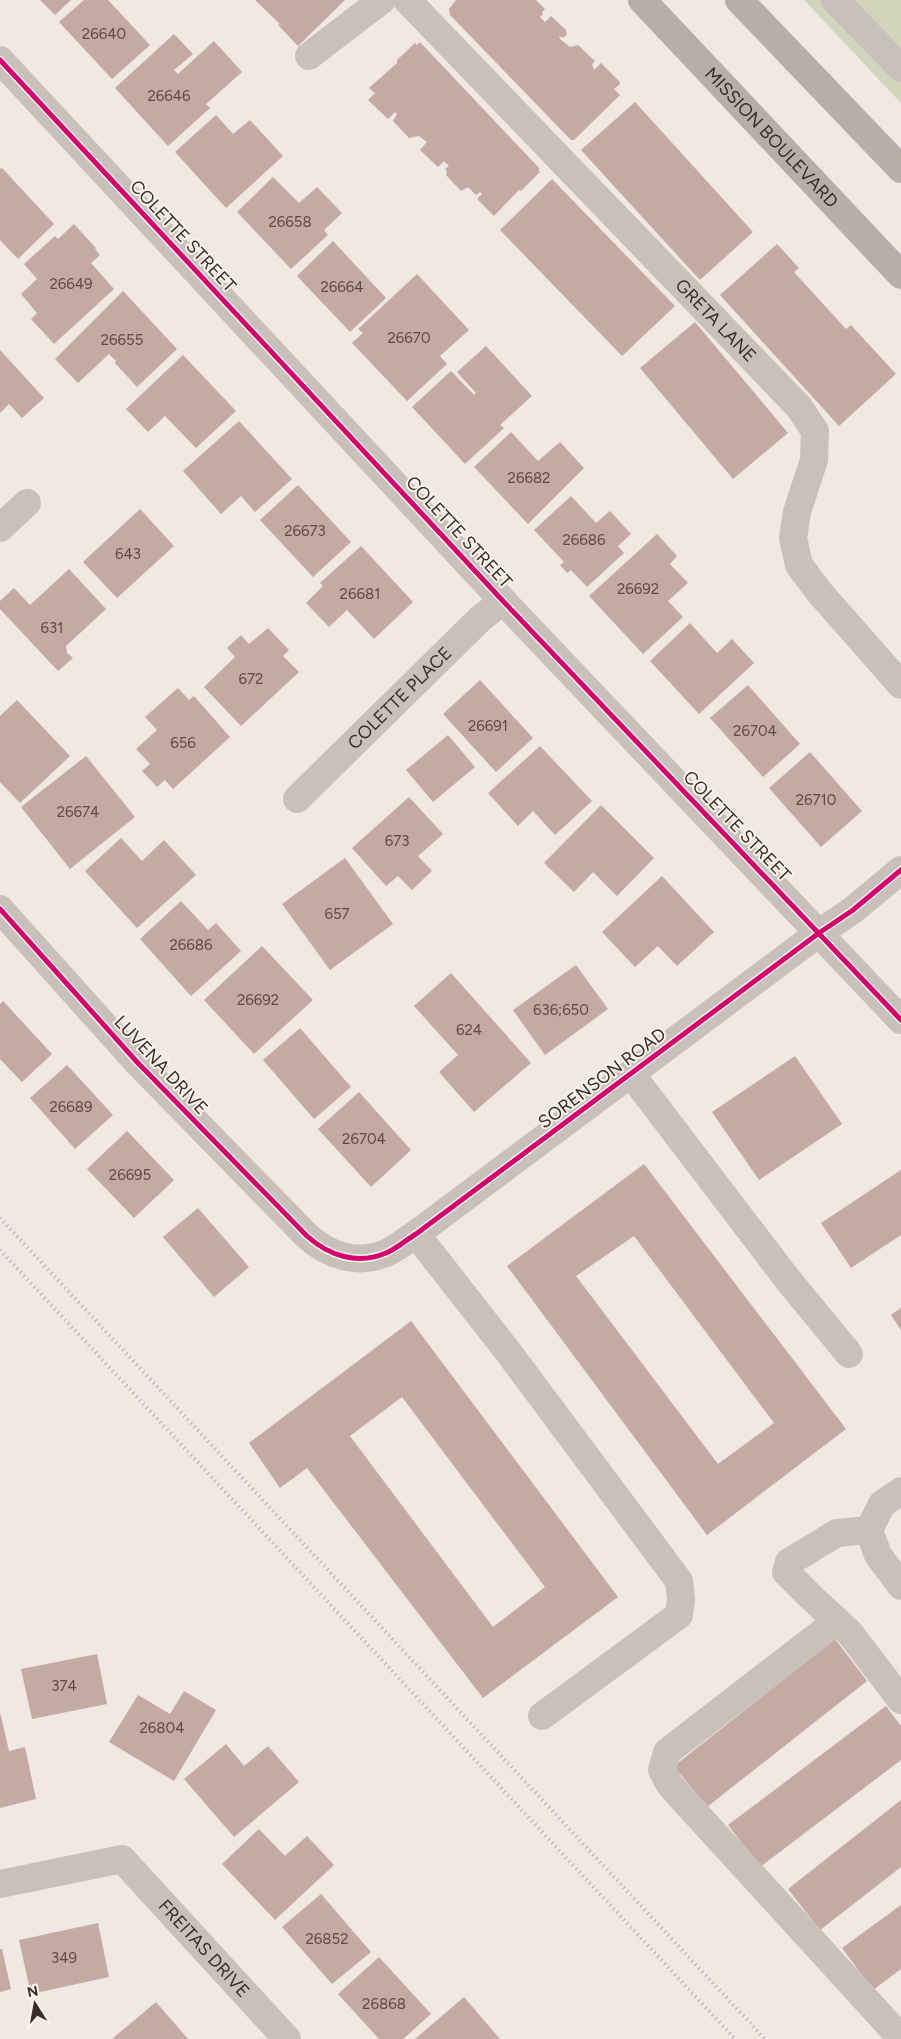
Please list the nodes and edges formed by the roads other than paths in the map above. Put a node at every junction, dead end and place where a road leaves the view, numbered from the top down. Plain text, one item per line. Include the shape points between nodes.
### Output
1 (382, 0) edge
2 (407, 0) edge
3 (642, 0) edge
4 (739, 0) edge
5 (835, 0) edge
6 (309, 56) dead end
7 (0, 60) edge
8 (901, 68) edge
9 (901, 169) edge
10 (901, 275) edge
11 (27, 504) dead end
12 (0, 528) edge
13 (503, 601) junction
14 (901, 685) edge
15 (297, 799) dead end
16 (901, 870) edge
17 (0, 909) edge
18 (819, 933) junction
19 (901, 1020) edge
20 (631, 1074) junction
21 (416, 1234) junction
22 (308, 1236) joint
23 (849, 1354) dead end
24 (901, 1491) edge
25 (869, 1530) junction
26 (901, 1586) edge
27 (837, 1621) junction
28 (901, 1700) edge
29 (542, 1716) dead end
30 (0, 1884) edge
31 (901, 2038) edge
32 (287, 2039) edge

1 - 6 street
2 - 14 street, GRETA LANE via 799,407 815,431 814,460 797,512 793,538 799,565 820,594
3 - 10 main road, MISSION BOULEVARD
4 - 9 main road
5 - 8 street
7 - 13 street, COLETTE STREET
11 - 12 street
13 - 15 street, COLETTE PLACE via 481,618
13 - 18 street, COLETTE STREET
16 - 18 street, SORENSON ROAD
17 - 22 street, LUVENA DRIVE via 137,1062
18 - 19 street, COLETTE STREET
18 - 20 street, SORENSON ROAD
20 - 21 street, SORENSON ROAD
20 - 23 street via 788,1280
21 - 22 street, SORENSON ROAD via 386,1254 357,1260 336,1255
21 - 29 street via 509,1353 678,1581 679,1615
24 - 25 street via 882,1504
25 - 26 street via 878,1556
25 - 27 street via 837,1533 789,1562 786,1572
27 - 28 street
27 - 31 street via 667,1752 662,1770 670,1785
30 - 32 street, FREITAS DRIVE via 122,1859

